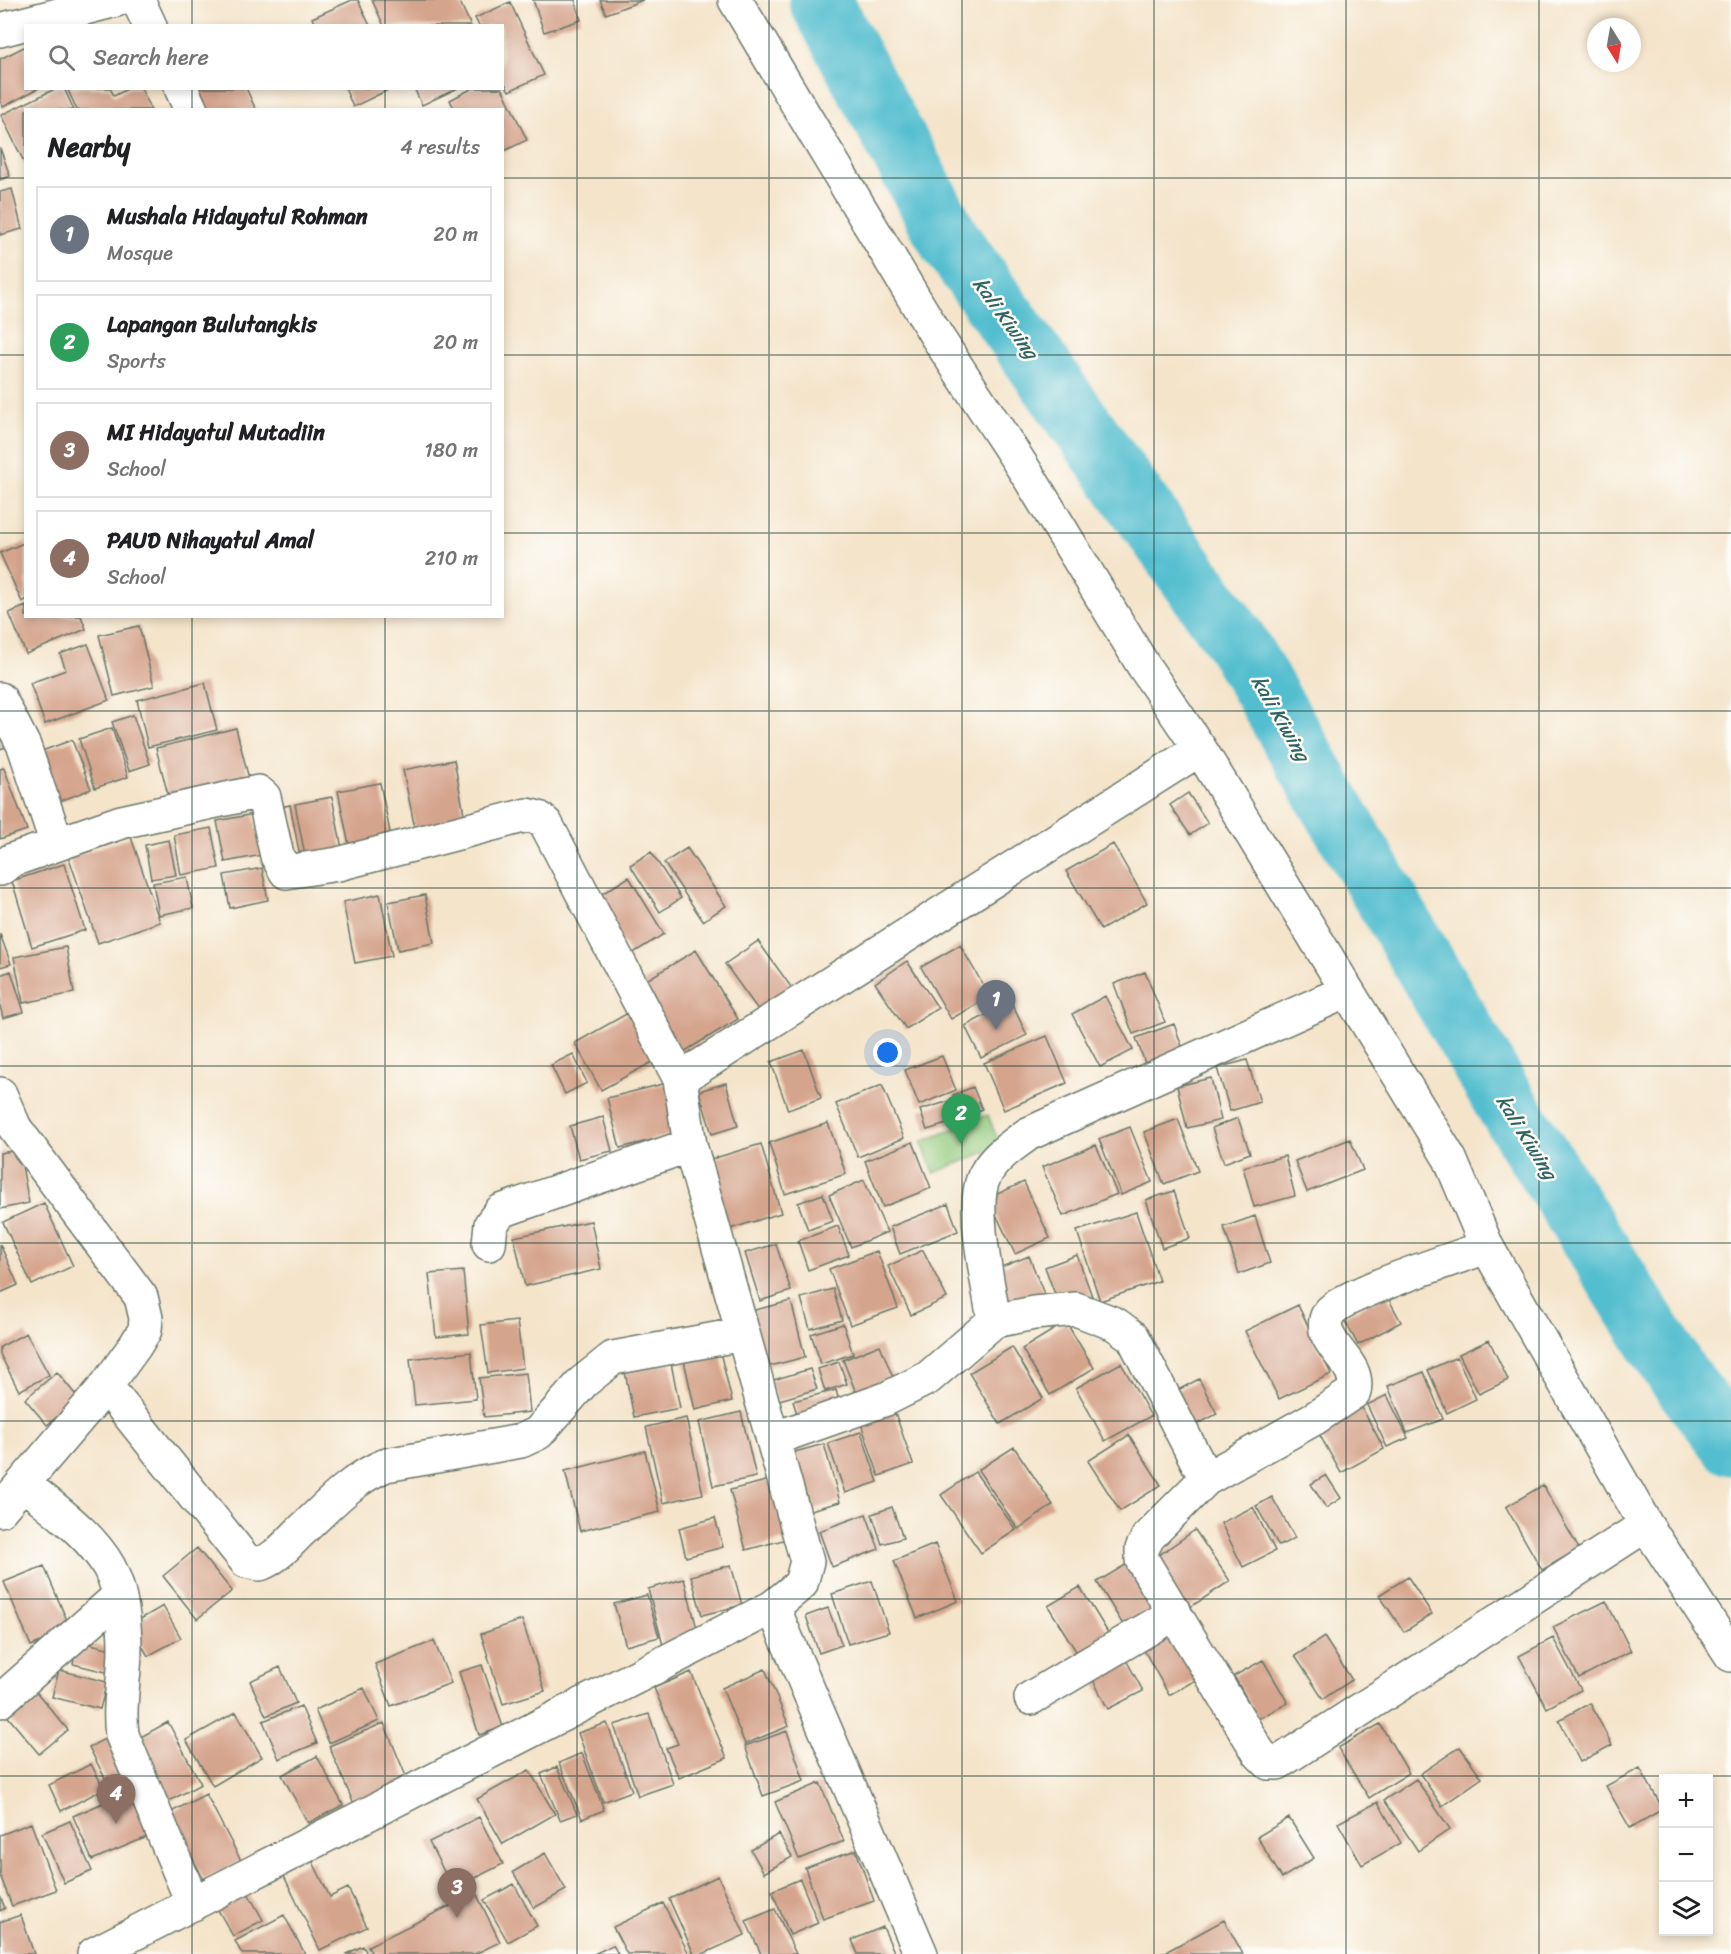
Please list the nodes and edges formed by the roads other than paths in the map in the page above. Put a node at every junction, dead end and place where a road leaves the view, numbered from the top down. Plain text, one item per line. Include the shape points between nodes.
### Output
1 (116, 0) edge
2 (138, 0) edge
3 (735, 0) edge
4 (149, 24) edge
5 (0, 30) edge
6 (182, 90) edge
7 (190, 108) edge
8 (0, 699) edge
9 (1200, 749) junction
10 (57, 844) junction
11 (0, 869) edge
12 (1347, 991) junction
13 (680, 1078) junction
14 (0, 1094) edge
15 (690, 1145) junction
16 (489, 1244) dead end
17 (1487, 1247) junction
18 (994, 1321) junction
19 (743, 1334) junction
20 (106, 1386) junction
21 (773, 1439) junction
22 (1206, 1479) junction
23 (7, 1500) edge
24 (1646, 1525) junction
25 (119, 1596) junction
26 (773, 1607) junction
27 (1175, 1613) junction
28 (1731, 1655) edge
29 (1031, 1698) dead end
30 (0, 1701) edge
31 (193, 1904) junction
32 (94, 1954) edge
33 (921, 1954) edge

1 - 5 street
2 - 4 street
3 - 9 street via 936,335
6 - 7 street
8 - 10 street via 24,746
9 - 12 street
9 - 13 street
10 - 11 street via 12,860
10 - 13 street via 121,822 258,792 264,797 278,856 286,872 338,864 534,815 546,824
12 - 17 street via 1450,1159
12 - 18 street via 1028,1134 997,1158 984,1177 979,1220
13 - 15 street
14 - 20 street via 15,1128 141,1297 147,1318 145,1330
15 - 16 street via 501,1211 491,1224
15 - 19 street
17 - 22 street via 1387,1283 1328,1314 1327,1332 1353,1372 1354,1392
17 - 24 street
18 - 21 street via 928,1378 886,1399
18 - 22 street via 1076,1309 1115,1324 1133,1337
19 - 20 street via 613,1358 583,1382 538,1433 520,1441 386,1465 367,1473 349,1485 277,1555 260,1564 246,1561
19 - 21 street
20 - 23 street
21 - 26 street via 807,1561 801,1584
22 - 27 street via 1148,1537 1142,1549 1142,1560
23 - 25 street via 85,1538 109,1567
24 - 27 street via 1278,1763 1269,1763 1259,1754
24 - 28 street
25 - 30 street
25 - 31 street via 125,1647 118,1710 122,1735
26 - 31 street
26 - 33 street
27 - 29 street
31 - 32 street

